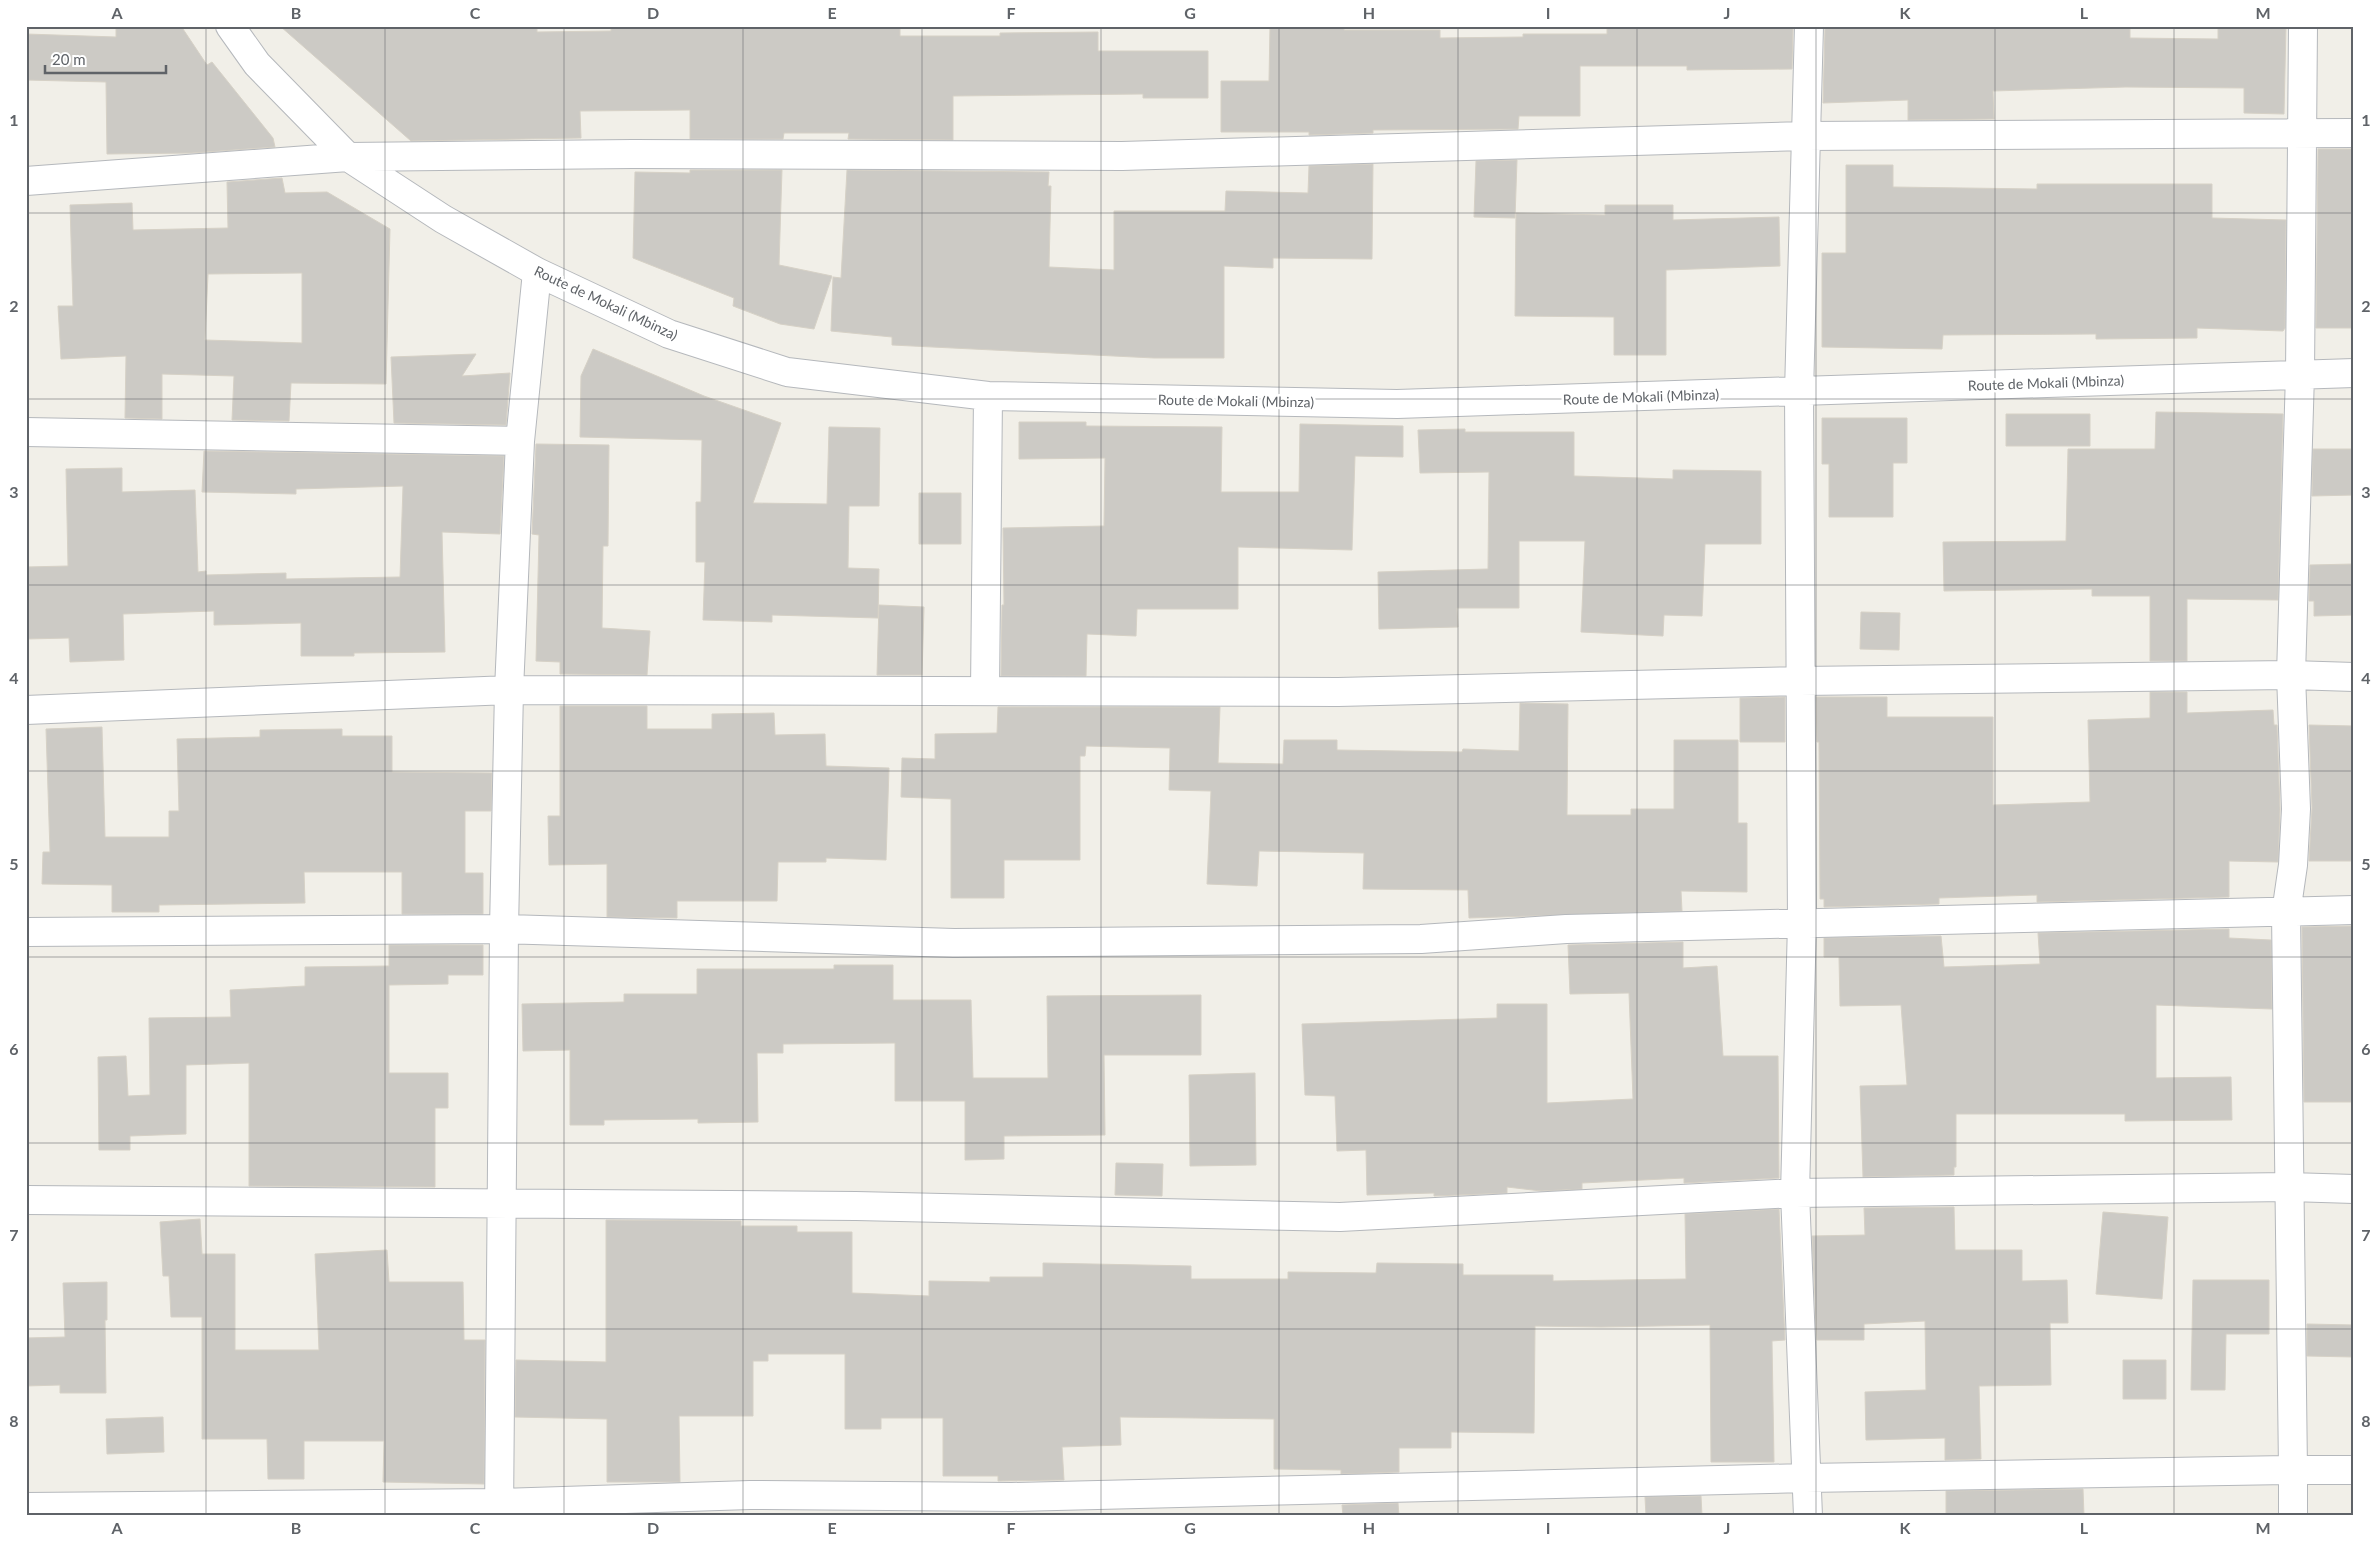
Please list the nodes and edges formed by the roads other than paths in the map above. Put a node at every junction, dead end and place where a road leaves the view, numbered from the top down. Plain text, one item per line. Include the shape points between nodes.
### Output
1 (230, 26) edge
2 (1809, 26) edge
3 (2303, 26) edge
4 (2354, 133) edge
5 (2302, 134) junction
6 (1805, 136) junction
7 (348, 157) junction
8 (26, 181) edge
9 (537, 272) junction
10 (2354, 373) edge
11 (2300, 374) junction
12 (1799, 392) junction
13 (988, 396) junction
14 (26, 432) edge
15 (520, 440) junction
16 (2291, 675) junction
17 (2354, 677) edge
18 (1800, 681) junction
19 (509, 690) junction
20 (985, 691) junction
21 (26, 710) edge
22 (2354, 910) edge
23 (2286, 912) junction
24 (1802, 923) junction
25 (504, 929) junction
26 (26, 932) edge
27 (2290, 1187) junction
28 (2354, 1189) edge
29 (1795, 1193) junction
30 (26, 1200) edge
31 (502, 1204) junction
32 (2293, 1470) junction
33 (2354, 1470) edge
34 (1806, 1478) junction
35 (26, 1507) edge
36 (499, 1509) edge
37 (1808, 1516) edge
38 (2293, 1516) edge

1 - 7 street, Route de Mokali (Mbinza) via 257,64
2 - 6 street
3 - 5 street
4 - 5 street
5 - 6 street
5 - 11 street
6 - 7 street via 1122,156 633,154
6 - 12 street
7 - 8 street
7 - 9 street, Route de Mokali (Mbinza) via 443,219
9 - 13 street, Route de Mokali (Mbinza) via 669,334 787,372
9 - 15 street
10 - 11 street, Route de Mokali (Mbinza)
11 - 12 street, Route de Mokali (Mbinza)
11 - 16 street
12 - 13 street, Route de Mokali (Mbinza) via 1397,404
12 - 18 street
13 - 20 street
14 - 15 street
15 - 19 street
16 - 17 street
16 - 18 street
16 - 23 street via 2296,809
18 - 20 street via 1338,692
18 - 24 street
19 - 20 street
19 - 21 street
19 - 25 street
22 - 23 street
23 - 24 street
23 - 27 street
24 - 25 street via 1566,929 1421,939 964,943
24 - 29 street
25 - 26 street
25 - 31 street
27 - 28 street
27 - 29 street
27 - 32 street
29 - 31 street via 1340,1217 856,1206
29 - 34 street
30 - 31 street
31 - 36 street
32 - 33 street
32 - 34 street
32 - 38 street
34 - 36 street via 1012,1497 750,1495
34 - 37 street
35 - 36 street

